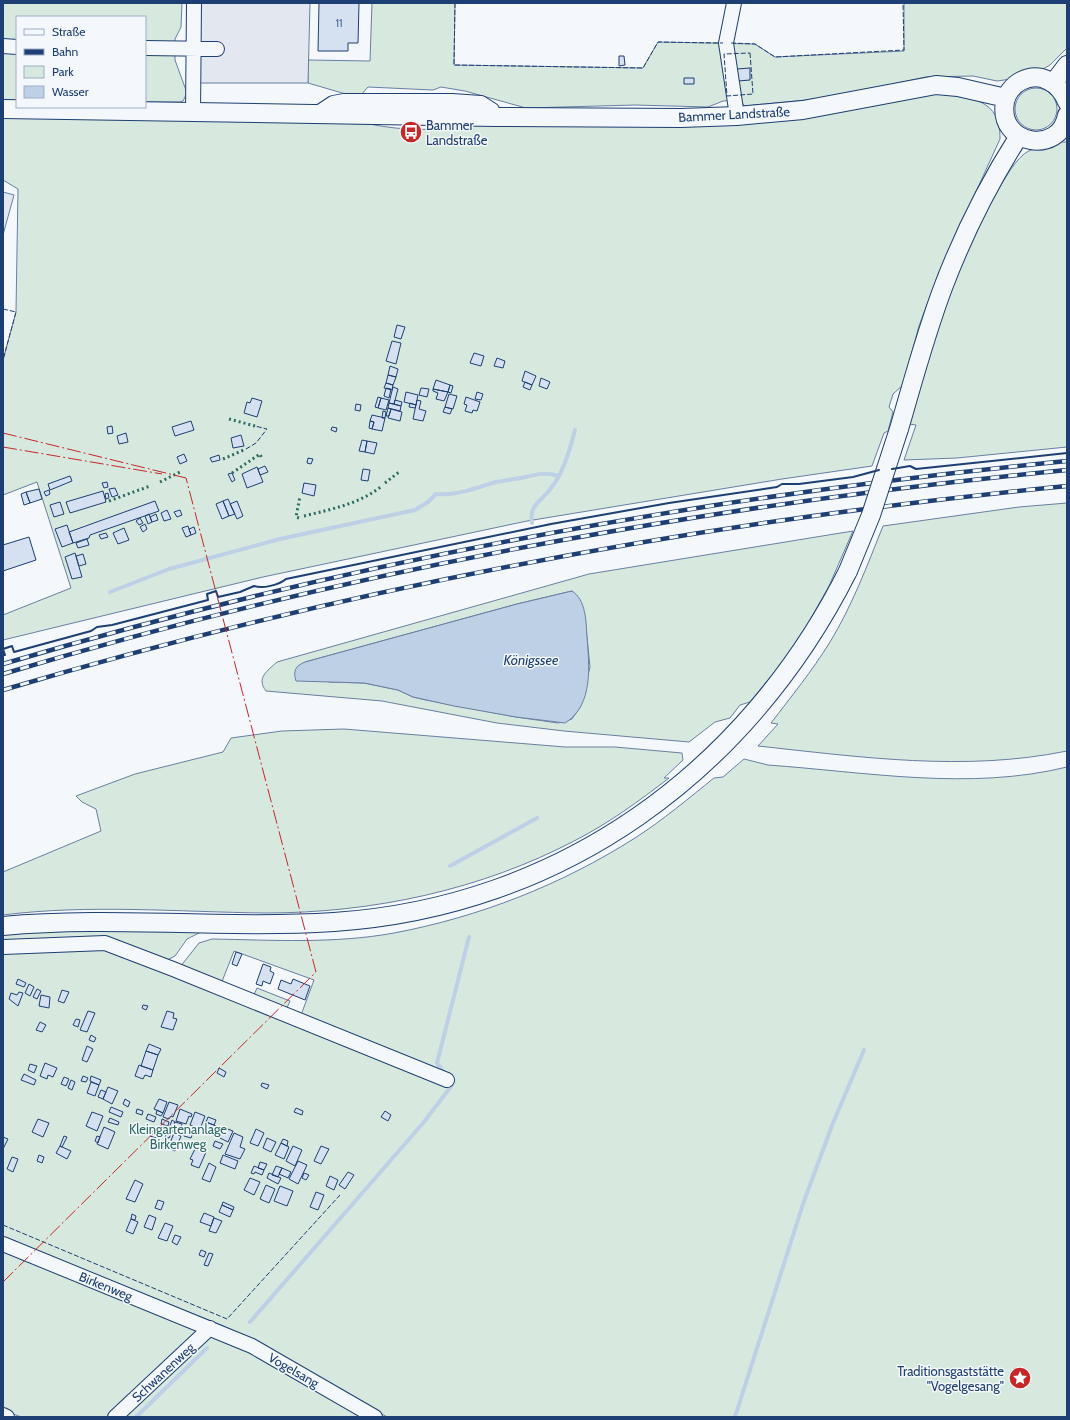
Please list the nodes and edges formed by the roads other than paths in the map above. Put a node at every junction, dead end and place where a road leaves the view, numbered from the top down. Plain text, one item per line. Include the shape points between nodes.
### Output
1 (194, 3) edge
2 (734, 3) edge
3 (3, 46) edge
4 (16, 47) edge
5 (146, 48) edge
6 (194, 48) junction
7 (217, 49) dead end
8 (1067, 66) edge
9 (1054, 82) junction
10 (1006, 98) junction
11 (1067, 102) edge
12 (3, 109) edge
13 (193, 113) junction
14 (737, 116) junction
15 (1066, 123) edge
16 (1019, 136) junction
17 (3, 926) edge
18 (3, 947) edge
19 (447, 1080) dead end
20 (3, 1244) edge
21 (210, 1328) junction
22 (3, 1415) edge
23 (7, 1417) edge
24 (115, 1417) edge
25 (375, 1417) edge

1 - 6 street
2 - 14 street via 726,43
3 - 4 street
5 - 6 street
6 - 7 street
6 - 13 street
8 - 9 main road
9 - 10 main road via 1032,77 1020,81
9 - 11 main road
10 - 14 main road, Bammer Landstraße via 958,87 936,86 803,110
10 - 16 main road via 1006,119 1011,129
12 - 13 main road, Bammer Landstraße
13 - 14 main road, Bammer Landstraße via 495,117
15 - 16 main road via 1051,137 1043,140
16 - 17 main road, bridge via 975,215 949,273 933,316 871,515 848,571 830,605 779,684 745,724 689,778 635,819 570,857 497,888 422,909 363,919 306,923 92,921
18 - 19 street via 105,943
20 - 21 street, Birkenweg
21 - 24 street, Schwanenweg
21 - 25 street, Vogelsang via 252,1346
22 - 23 street

